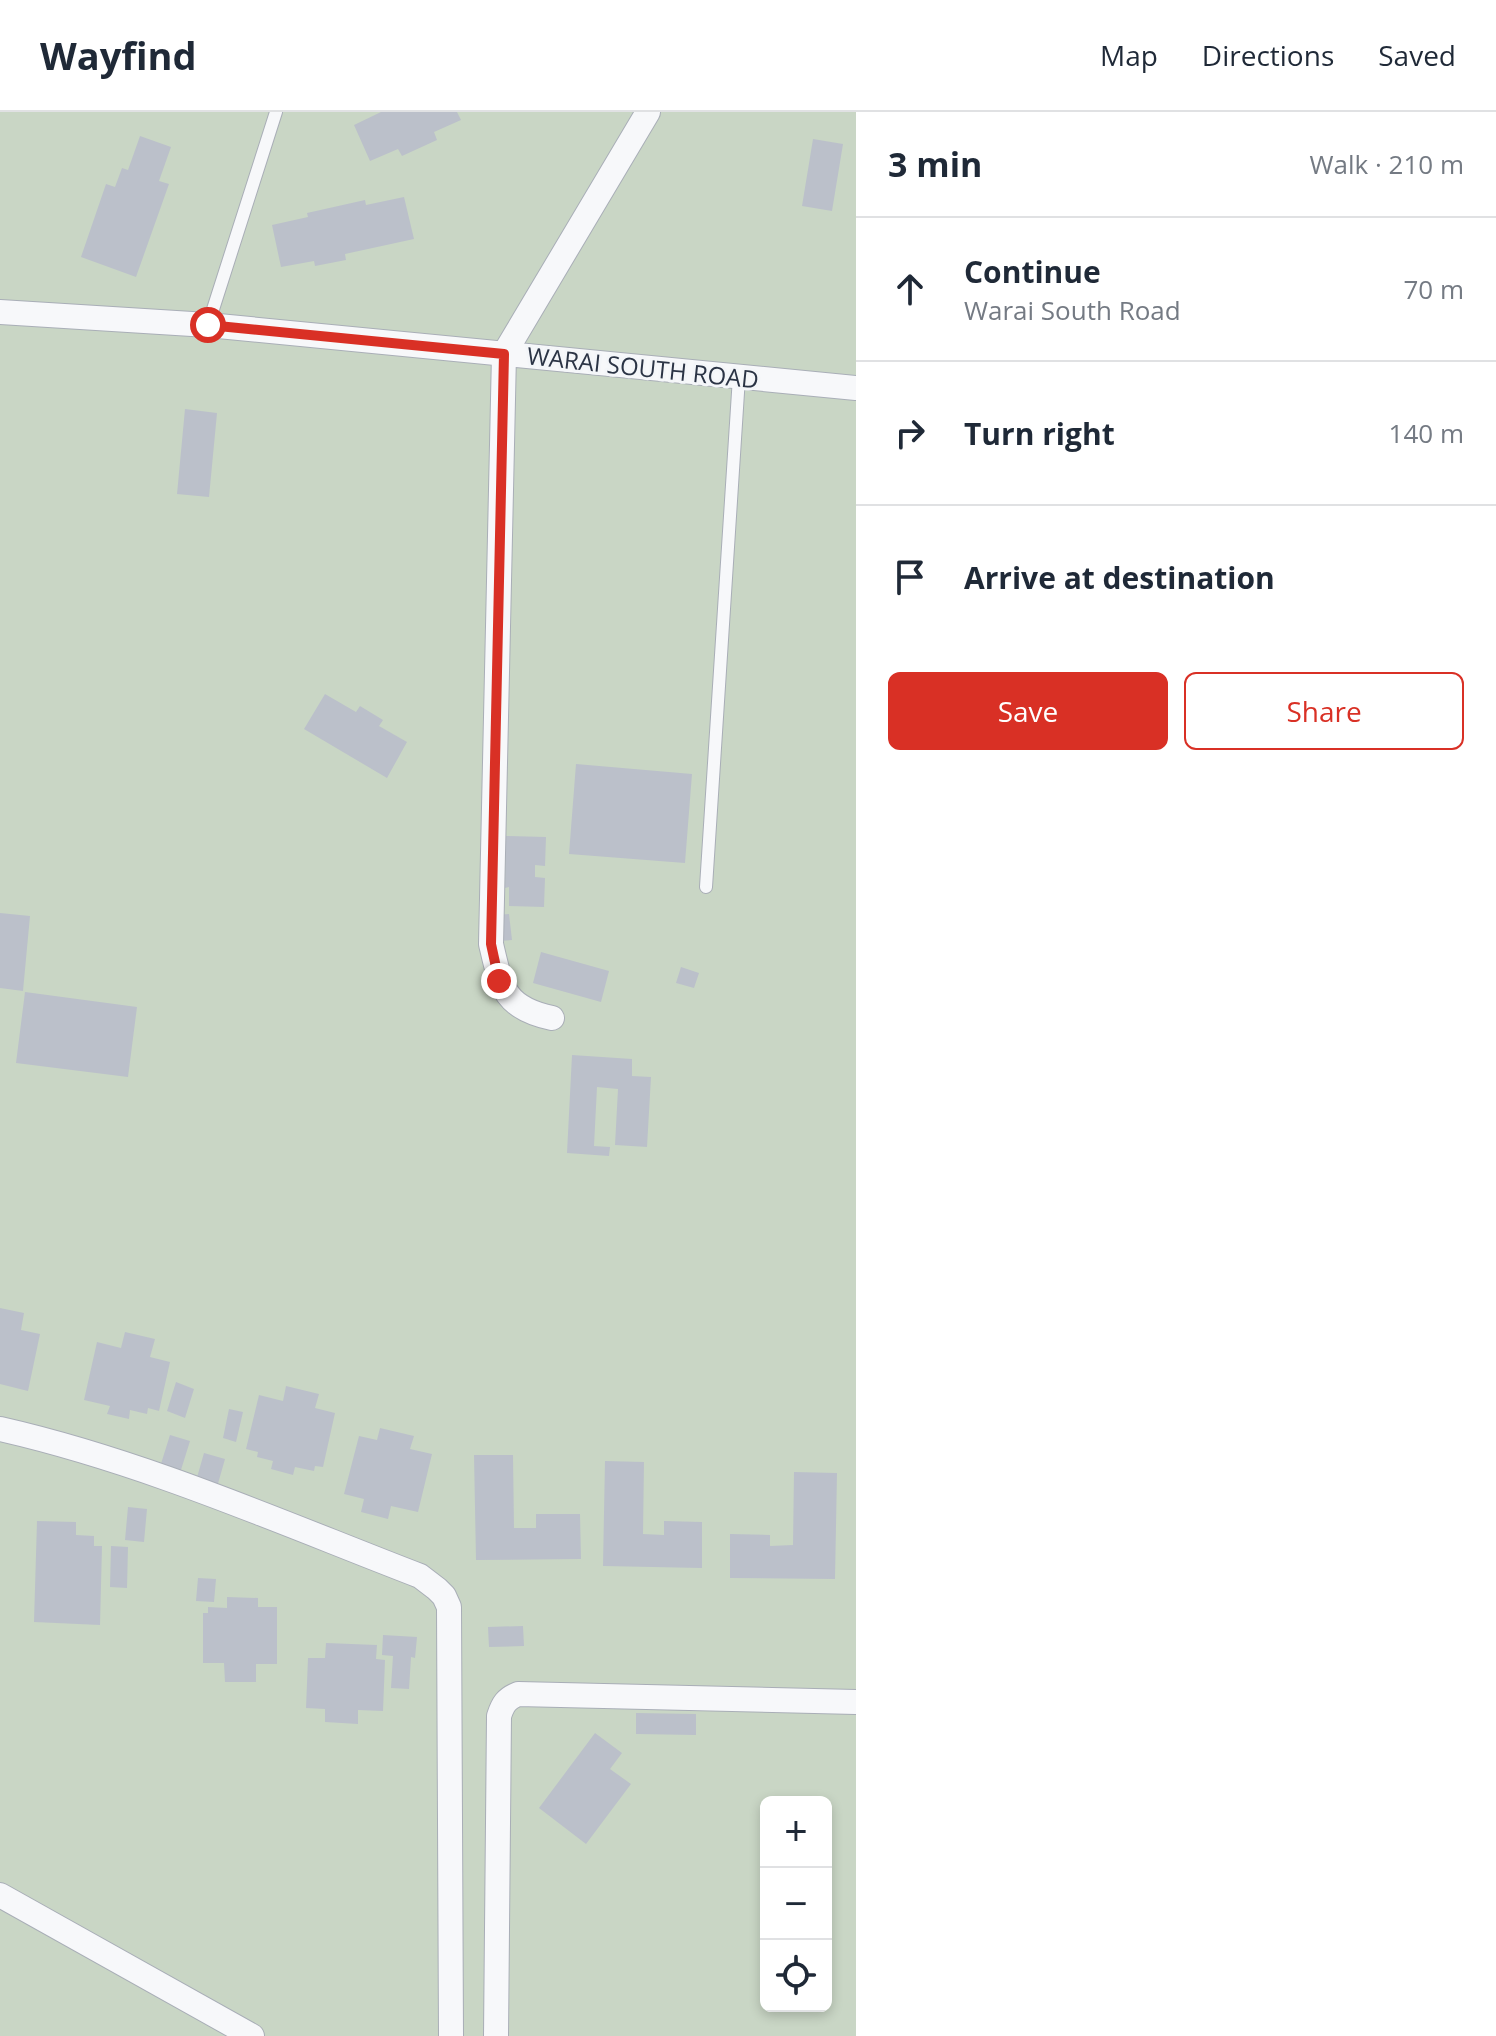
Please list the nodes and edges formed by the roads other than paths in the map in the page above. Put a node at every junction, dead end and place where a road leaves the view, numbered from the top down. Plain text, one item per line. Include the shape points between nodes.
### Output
1 (276, 112) edge
2 (648, 112) edge
3 (0, 312) edge
4 (208, 325) junction
5 (504, 354) junction
6 (739, 377) junction
7 (856, 388) edge
8 (706, 887) dead end
9 (552, 1018) dead end
10 (0, 1429) edge
11 (856, 1702) edge
12 (0, 1895) edge
13 (252, 2036) edge
14 (451, 2036) edge
15 (496, 2036) edge

1 - 4 lane
2 - 5 street
3 - 4 street, WARAI SOUTH ROAD
4 - 5 street, WARAI SOUTH ROAD
5 - 6 street, WARAI SOUTH ROAD
5 - 9 street via 491,944 499,981 512,1000 532,1014
6 - 7 street, WARAI SOUTH ROAD
6 - 8 lane
10 - 14 street via 148,1471 420,1576 444,1596 449,1607
11 - 15 street via 518,1694 504,1703 499,1716
12 - 13 street

